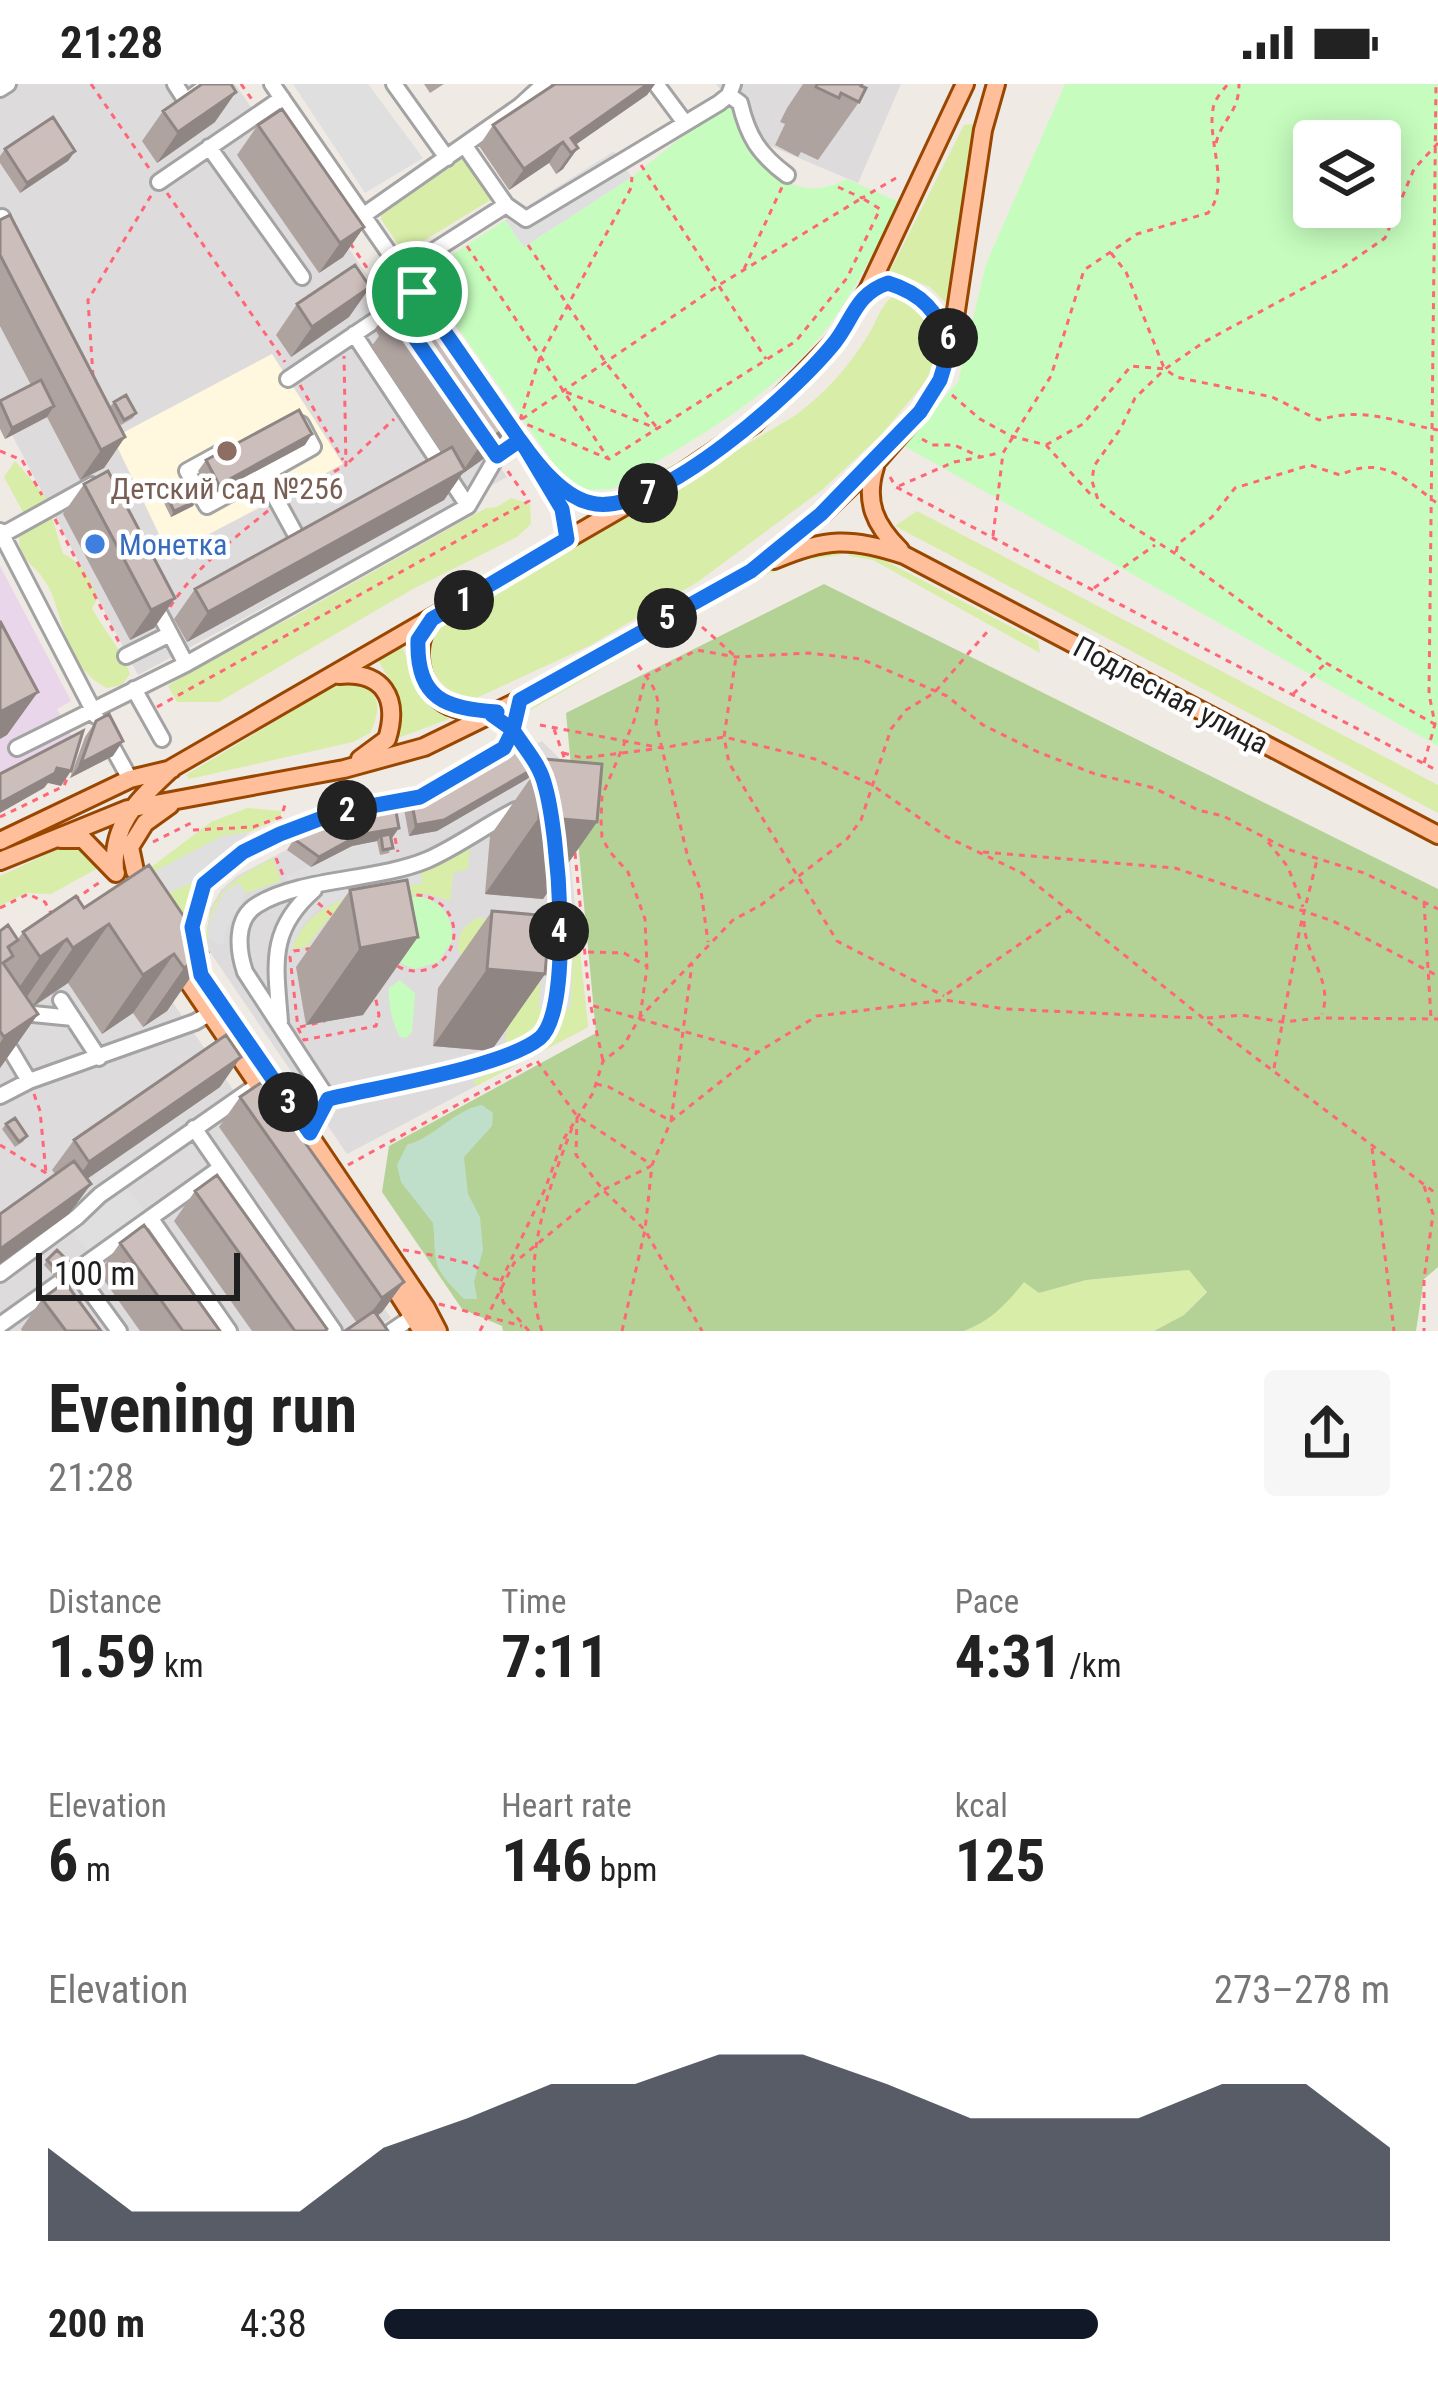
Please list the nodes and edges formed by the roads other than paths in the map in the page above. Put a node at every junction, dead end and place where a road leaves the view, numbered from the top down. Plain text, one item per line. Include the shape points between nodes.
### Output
1 (8, 84) edge
2 (175, 84) edge
3 (209, 84) edge
4 (272, 84) edge
5 (394, 84) edge
6 (544, 84) edge
7 (656, 84) edge
8 (965, 84) edge
9 (996, 84) edge
10 (0, 89) edge
11 (731, 89) edge
12 (282, 98) junction
13 (685, 123) junction
14 (465, 146) junction
15 (209, 147) junction
16 (447, 158) junction
17 (788, 176) road end
18 (159, 182) road end
19 (506, 205) junction
20 (364, 215) junction
21 (402, 271) junction
22 (302, 277) dead end
23 (868, 290) junction
24 (417, 292) junction
25 (430, 312) edge
26 (354, 334) junction
27 (951, 344) junction
28 (291, 377) road end
29 (484, 389) edge
30 (277, 422) edge
31 (241, 442) edge
32 (523, 445) junction
33 (878, 460) junction
34 (263, 475) junction
35 (633, 501) junction
36 (102, 504) edge
37 (468, 506) junction
38 (1, 533) edge
39 (567, 539) junction
40 (303, 548) edge
41 (904, 555) junction
42 (316, 571) edge
43 (751, 571) junction
44 (142, 581) edge
45 (325, 586) junction
46 (432, 619) junction
47 (170, 634) junction
48 (126, 656) road end
49 (186, 664) junction
50 (332, 675) junction
51 (134, 689) junction
52 (520, 700) junction
53 (93, 709) junction
54 (495, 713) junction
55 (513, 730) junction
56 (162, 739) dead end
57 (16, 748) dead end
58 (172, 768) junction
59 (344, 769) junction
60 (130, 779) junction
61 (544, 782) edge
62 (180, 798) junction
63 (530, 804) dead end
64 (128, 809) junction
65 (1438, 835) edge
66 (0, 841) edge
67 (42, 842) junction
68 (555, 845) edge
69 (0, 861) edge
70 (108, 876) junction
71 (318, 887) junction
72 (135, 904) edge
73 (157, 906) edge
74 (201, 975) junction
75 (61, 1000) dead end
76 (216, 1010) junction
77 (73, 1018) junction
78 (280, 1029) junction
79 (0, 1031) edge
80 (100, 1058) junction
81 (264, 1080) junction
82 (29, 1081) junction
83 (0, 1096) edge
84 (328, 1099) junction
85 (291, 1107) junction
86 (194, 1128) junction
87 (310, 1133) junction
88 (219, 1169) junction
89 (151, 1219) junction
90 (76, 1272) junction
91 (0, 1274) edge
92 (425, 1314) edge
93 (0, 1325) edge
94 (118, 1331) edge
95 (229, 1331) edge
96 (334, 1331) edge
97 (392, 1331) edge
98 (438, 1331) edge

1 - 10 street
2 - 3 street via 186,101
4 - 12 street
5 - 16 street
6 - 14 street
7 - 13 street
8 - 23 main road
9 - 27 main road
11 - 13 street
11 - 17 street via 747,134
12 - 15 street
12 - 20 street
13 - 19 street via 526,219
14 - 16 street
14 - 19 street
15 - 18 street
15 - 22 street
16 - 20 street
19 - 21 street
20 - 21 street
21 - 24 street
23 - 27 main road via 888,283 924,299
23 - 35 main road via 836,340 754,424
24 - 25 street
24 - 26 street
26 - 28 street
26 - 37 street
27 - 33 main road via 920,412
29 - 32 street
30 - 34 street via 295,412 313,447
31 - 34 street via 187,471 207,506
32 - 35 street via 575,497
32 - 37 street via 497,456
32 - 39 street via 562,509
33 - 41 main road via 868,500
33 - 43 main road
34 - 40 street
35 - 39 main road
36 - 38 street via 97,481
37 - 45 street
38 - 53 street
39 - 46 main road
41 - 43 main road via 830,541
41 - 65 main road, Подлесная улица
42 - 45 street
43 - 52 main road
44 - 47 street
45 - 49 street
46 - 50 main road
46 - 54 main road via 418,640 424,680 451,708
47 - 48 street
47 - 49 street
49 - 51 street
50 - 58 main road
50 - 59 main road via 373,677 391,708 387,739
51 - 53 street
51 - 56 street
52 - 54 main road
52 - 55 street
53 - 57 street
53 - 60 street
54 - 55 street
54 - 59 main road via 424,747
55 - 61 street
55 - 74 street via 504,748 420,797 338,812 243,852 204,884 192,927
58 - 60 main road
58 - 64 main road
59 - 62 main road
60 - 66 main road
62 - 64 main road
62 - 73 main road via 145,823 130,847
63 - 71 street via 428,860
64 - 67 main road
64 - 70 main road
67 - 69 main road
67 - 70 main road via 82,839
68 - 84 street via 561,905 548,1030 495,1059
70 - 72 main road
71 - 78 street via 293,908 279,936
71 - 78 street via 253,906 239,931 245,972
74 - 76 main road
74 - 76 main road via 174,947
75 - 77 street
76 - 80 street
76 - 81 main road
77 - 79 street via 23,1013
77 - 80 street
78 - 84 street
79 - 82 street
80 - 82 street
81 - 85 main road
81 - 86 street
81 - 92 main road
82 - 83 street
84 - 85 street
84 - 87 street
85 - 87 main road
86 - 88 street
86 - 91 street
87 - 92 main road
88 - 89 street
88 - 96 street
89 - 90 street
89 - 95 street
90 - 93 street
90 - 94 street
92 - 97 street
92 - 98 main road

